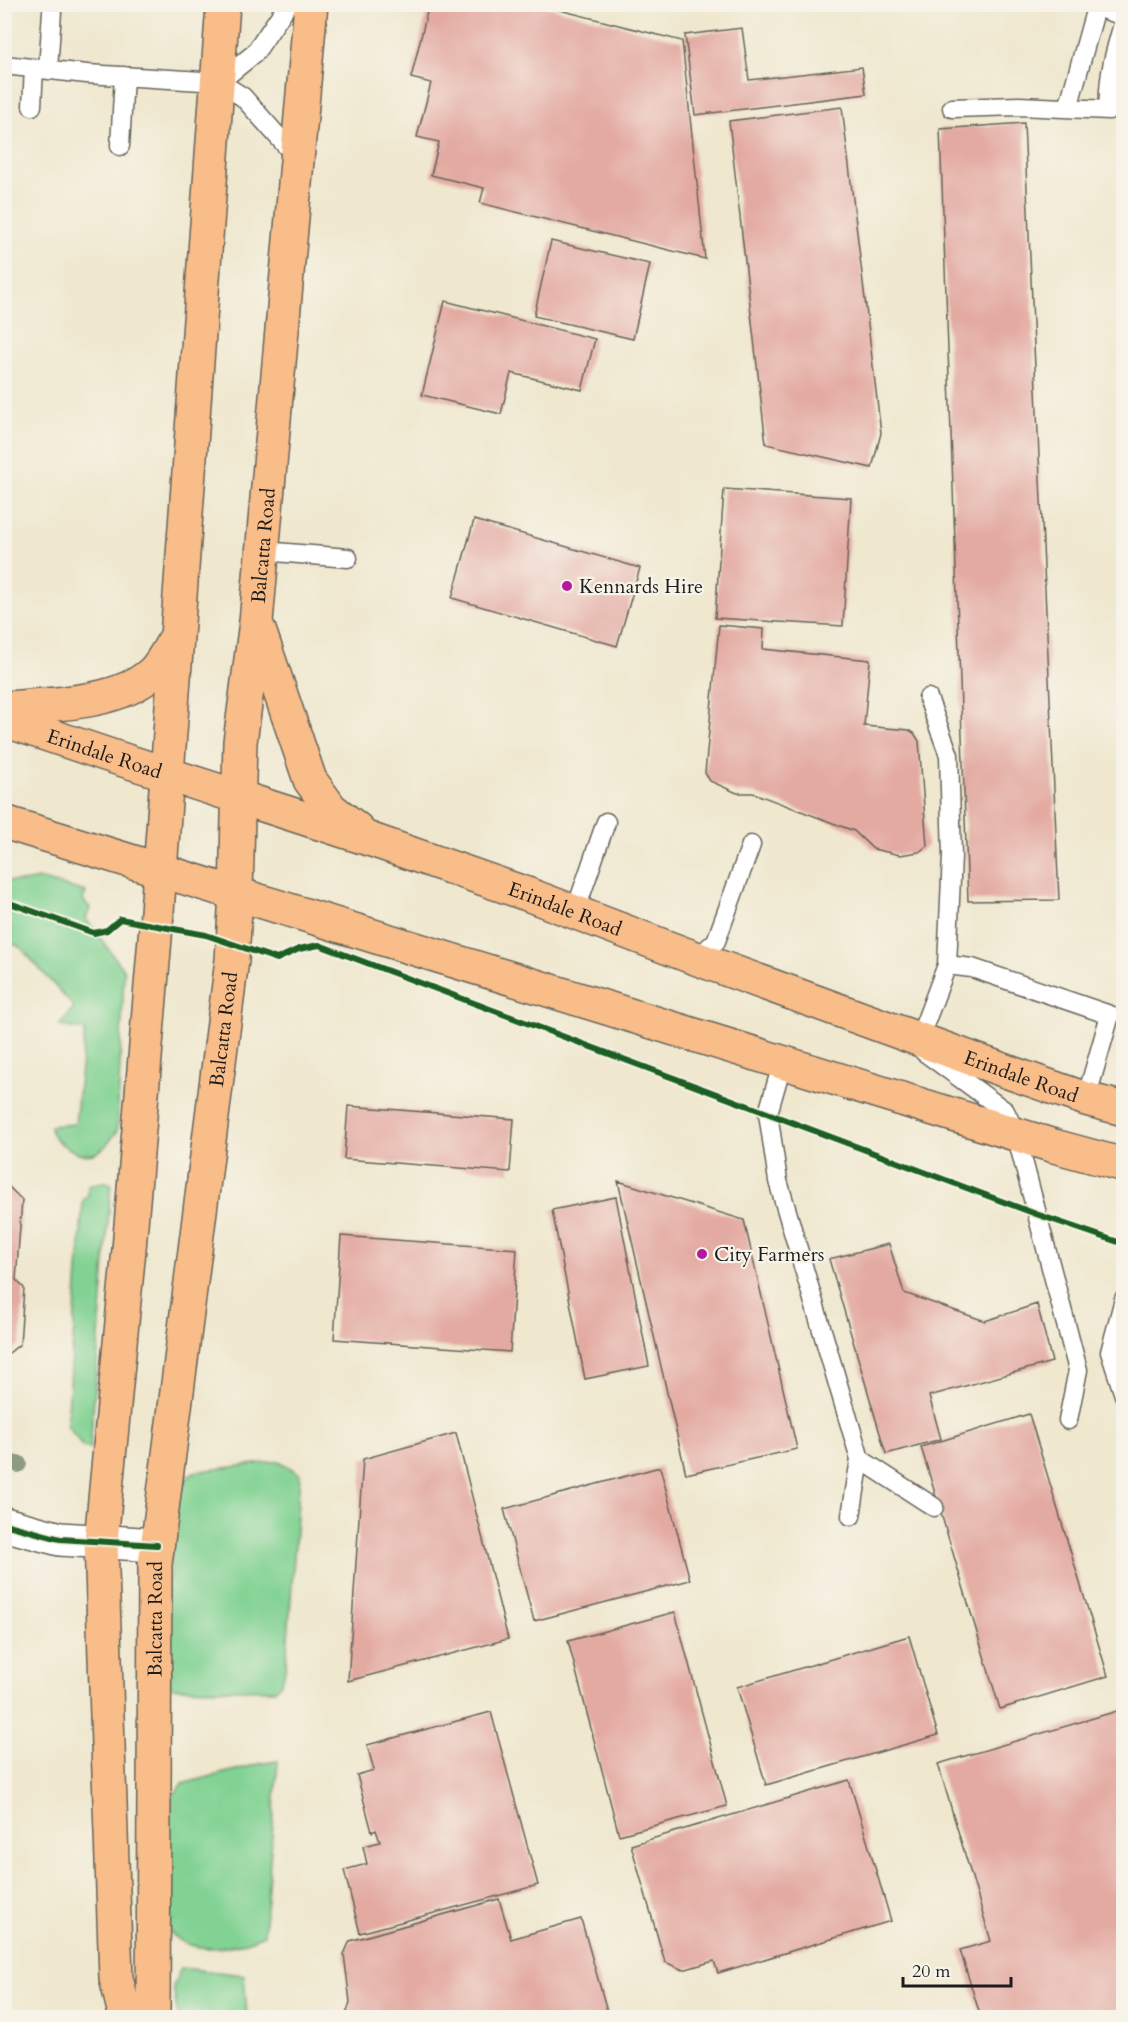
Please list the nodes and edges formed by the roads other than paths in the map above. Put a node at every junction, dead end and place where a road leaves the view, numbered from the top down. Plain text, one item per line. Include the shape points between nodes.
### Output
1 (223, 4) edge
2 (288, 4) edge
3 (311, 4) edge
4 (1097, 4) edge
5 (1111, 4) edge
6 (1124, 8) edge
7 (52, 11) dead end
8 (1124, 21) edge
9 (4, 65) edge
10 (41, 69) junction
11 (124, 76) junction
12 (219, 82) junction
13 (32, 106) dead end
14 (952, 108) dead end
15 (1068, 108) junction
16 (120, 146) dead end
17 (297, 159) junction
18 (263, 551) junction
19 (348, 558) dead end
20 (256, 622) junction
21 (177, 636) junction
22 (928, 698) dead end
23 (4, 708) edge
24 (4, 720) edge
25 (167, 773) junction
26 (238, 796) junction
27 (4, 822) edge
28 (606, 822) dead end
29 (372, 840) junction
30 (751, 845) dead end
31 (160, 870) junction
32 (236, 893) junction
33 (575, 912) junction
34 (687, 955) junction
35 (947, 965) junction
36 (906, 1034) junction
37 (783, 1061) junction
38 (1086, 1099) junction
39 (1124, 1109) edge
40 (1016, 1134) junction
41 (1054, 1146) junction
42 (1124, 1165) edge
43 (1031, 1196) junction
44 (1124, 1299) edge
45 (1124, 1395) edge
46 (1068, 1420) dead end
47 (860, 1459) junction
48 (934, 1507) dead end
49 (851, 1516) dead end
50 (4, 1524) edge
51 (101, 1542) junction
52 (158, 1545) junction
53 (126, 2018) edge
54 (153, 2018) edge

1 - 12 main road
2 - 12 lane via 255,53
3 - 17 main road, Balcatta Road
4 - 15 lane
5 - 6 street
7 - 10 lane
8 - 15 lane via 1113,54 1109,110
9 - 10 lane
10 - 11 lane
10 - 13 lane
11 - 12 lane
11 - 16 lane
12 - 17 lane via 243,97
12 - 21 main road
14 - 15 lane
17 - 18 main road, Balcatta Road
18 - 19 lane
18 - 20 main road, Balcatta Road
20 - 26 main road, Balcatta Road via 240,741
20 - 29 main road via 310,780 331,809
21 - 23 main road via 154,672 130,687 77,702
21 - 25 main road
22 - 35 lane via 949,754 952,855
24 - 25 main road, Erindale Road
25 - 26 main road, Erindale Road
25 - 31 main road
26 - 29 main road, Erindale Road
26 - 32 main road, Balcatta Road
27 - 31 main road
28 - 33 lane
29 - 33 main road, Erindale Road
30 - 34 lane via 716,941 705,951
31 - 32 main road
31 - 51 main road
32 - 37 main road
32 - 52 main road, Balcatta Road via 230,971
33 - 34 main road, Erindale Road
34 - 36 main road, Erindale Road
35 - 36 lane
35 - 38 lane via 972,968 1110,1015
36 - 38 main road, Erindale Road
36 - 40 lane via 1005,1111
37 - 40 main road
37 - 47 lane via 768,1113 778,1181
38 - 39 main road, Erindale Road
40 - 41 main road
40 - 43 lane
41 - 42 main road
41 - 43 lane via 1036,1165
43 - 46 lane via 1078,1370
44 - 45 lane via 1110,1352
47 - 48 lane
47 - 49 lane
50 - 51 street via 60,1539
51 - 52 street
51 - 53 main road via 116,1978
52 - 54 main road, Balcatta Road

